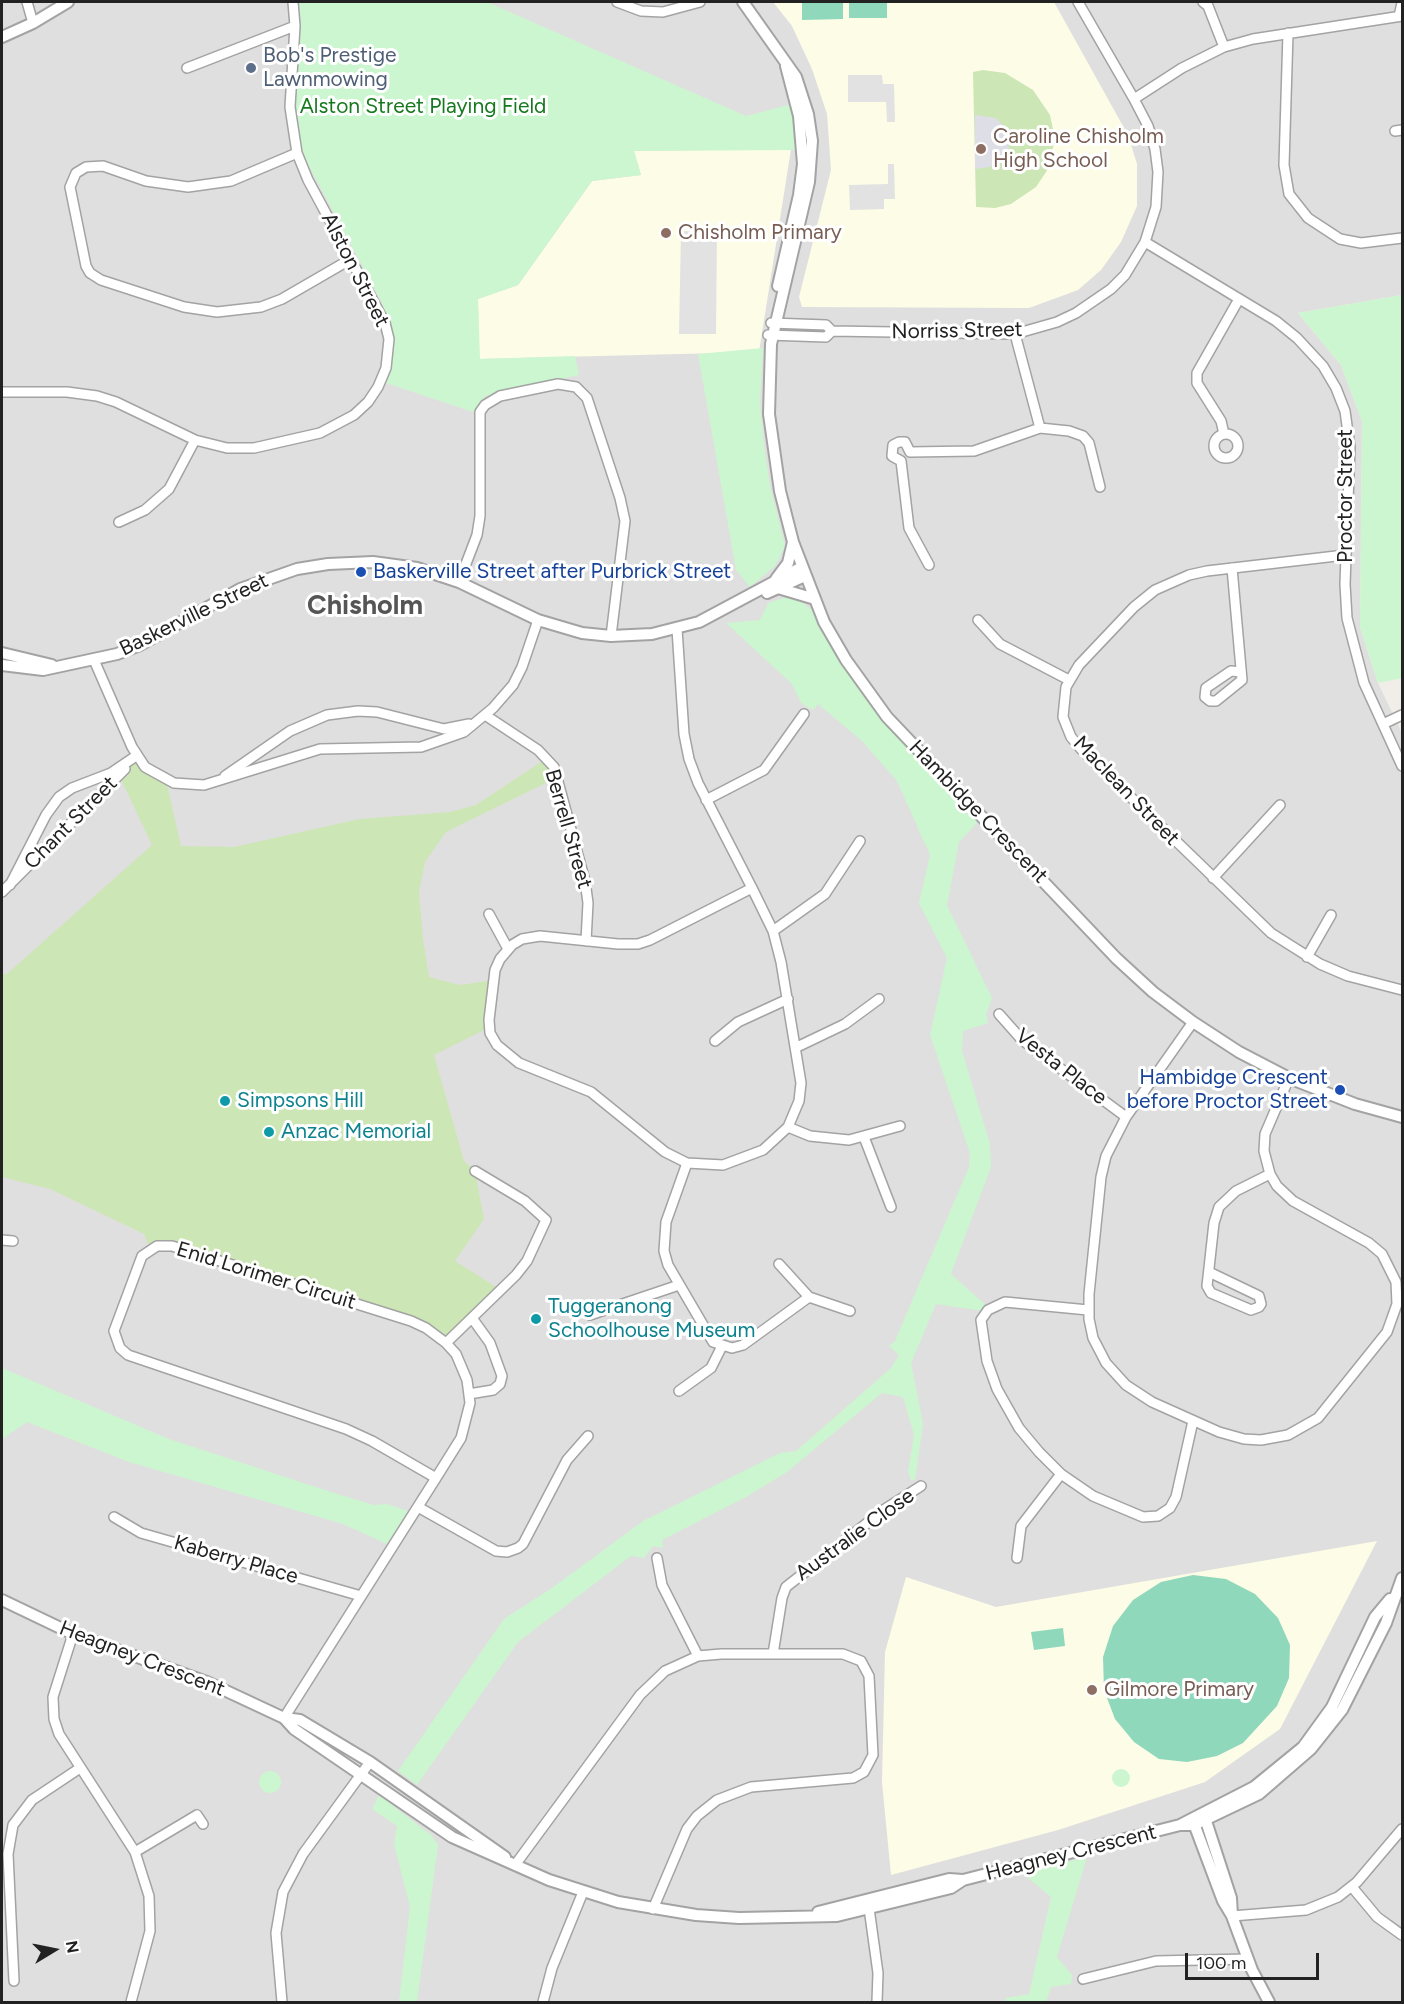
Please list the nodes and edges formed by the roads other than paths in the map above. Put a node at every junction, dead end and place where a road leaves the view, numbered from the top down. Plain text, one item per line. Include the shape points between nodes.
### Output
1 (27, 2) edge
2 (68, 2) edge
3 (293, 2) edge
4 (617, 2) edge
5 (700, 2) edge
6 (743, 2) edge
7 (1078, 2) edge
8 (1208, 3) edge
9 (1402, 3) edge
10 (1401, 16) edge
11 (33, 23) junction
12 (295, 26) junction
13 (1288, 33) junction
14 (2, 37) edge
15 (1224, 47) junction
16 (187, 68) dead end
17 (1134, 99) junction
18 (297, 153) junction
19 (1402, 238) edge
20 (1145, 242) junction
21 (351, 259) junction
22 (1239, 299) junction
23 (774, 323) junction
24 (832, 331) junction
25 (1015, 334) junction
26 (771, 338) junction
27 (2, 392) edge
28 (1040, 428) junction
29 (1224, 434) dead end
30 (195, 440) junction
31 (910, 452) junction
32 (902, 461) junction
33 (1100, 487) dead end
34 (119, 522) dead end
35 (793, 542) junction
36 (1346, 555) junction
37 (929, 565) dead end
38 (1232, 568) junction
39 (804, 571) junction
40 (459, 582) junction
41 (776, 585) junction
42 (816, 598) junction
43 (538, 620) junction
44 (978, 620) dead end
45 (676, 629) junction
46 (611, 636) junction
47 (2, 653) edge
48 (94, 660) junction
49 (2, 664) edge
50 (52, 665) junction
51 (1241, 672) dead end
52 (1069, 680) junction
53 (804, 714) dead end
54 (1402, 715) edge
55 (483, 718) junction
56 (1383, 724) junction
57 (133, 758) junction
58 (1402, 766) edge
59 (216, 782) junction
60 (706, 800) junction
61 (1280, 805) dead end
62 (860, 841) dead end
63 (1213, 878) junction
64 (10, 885) junction
65 (752, 888) junction
66 (2, 892) edge
67 (489, 914) dead end
68 (1331, 915) dead end
69 (773, 931) junction
70 (586, 941) junction
71 (508, 949) junction
72 (1307, 957) junction
73 (1402, 990) edge
74 (788, 999) junction
75 (879, 999) dead end
76 (999, 1014) dead end
77 (1193, 1023) junction
78 (715, 1041) dead end
79 (796, 1047) junction
80 (1288, 1078) junction
81 (1126, 1117) junction
82 (1402, 1118) edge
83 (900, 1126) dead end
84 (788, 1127) junction
85 (864, 1137) junction
86 (687, 1163) junction
87 (475, 1171) dead end
88 (1270, 1174) junction
89 (891, 1207) dead end
90 (2, 1240) edge
91 (13, 1241) dead end
92 (779, 1264) dead end
93 (1209, 1272) junction
94 (1399, 1282) edge
95 (679, 1285) junction
96 (809, 1297) junction
97 (1088, 1310) junction
98 (850, 1311) dead end
99 (590, 1316) dead end
100 (472, 1318) junction
101 (446, 1343) junction
102 (722, 1346) junction
103 (679, 1391) dead end
104 (469, 1394) junction
105 (1193, 1421) junction
106 (588, 1436) dead end
107 (1061, 1474) junction
108 (436, 1478) junction
109 (921, 1486) dead end
110 (418, 1507) junction
111 (114, 1517) dead end
112 (657, 1558) dead end
113 (1017, 1558) dead end
114 (1402, 1578) edge
115 (362, 1596) junction
116 (2, 1600) edge
117 (73, 1634) junction
118 (773, 1654) junction
119 (698, 1656) junction
120 (284, 1718) junction
121 (370, 1762) junction
122 (80, 1768) junction
123 (360, 1775) junction
124 (192, 1805) dead end
125 (197, 1815) junction
126 (1205, 1817) junction
127 (1193, 1822) junction
128 (203, 1824) dead end
129 (1402, 1829) edge
130 (135, 1852) junction
131 (515, 1865) junction
132 (1352, 1887) junction
133 (583, 1892) junction
134 (868, 1903) junction
135 (653, 1910) junction
136 (1232, 1916) junction
137 (1402, 1935) edge
138 (1248, 1959) junction
139 (1083, 1979) dead end
140 (14, 1981) dead end
141 (131, 2002) edge
142 (282, 2002) edge
143 (543, 2002) edge
144 (877, 2002) edge
145 (1269, 2002) edge

1 - 11 street
2 - 11 street
3 - 12 street, Alston Street
4 - 5 street via 641,11 663,12
6 - 23 street, Hambidge Crescent via 796,76 811,136 806,200
7 - 17 street, Norriss Street
8 - 15 street
9 - 10 street
10 - 13 street
11 - 14 street
12 - 16 street
12 - 18 street, Alston Street via 290,108
13 - 15 street
13 - 19 street via 1284,165 1289,194 1308,218 1340,238 1361,243
15 - 17 street
17 - 20 street, Norriss Street via 1148,126 1158,172 1156,207
18 - 21 street, Alston Street
18 - 21 street via 231,181 188,187 146,182 103,166 86,167 76,173 70,187 86,266 101,280 184,307 217,312 239,311 282,299
20 - 22 street, Proctor Street
20 - 25 street, Norriss Street via 1125,275 1095,302 1057,322
21 - 30 street, Alston Street via 385,322 389,339 386,368 368,402 320,434 254,448 227,448
22 - 29 street via 1197,373 1197,383 1221,421
22 - 36 street, Proctor Street via 1298,338 1336,388 1350,441
23 - 24 street, Norriss Street via 826,325
23 - 26 street, Hambidge Crescent
24 - 25 street, Norriss Street
24 - 26 street, Norriss Street via 826,337
25 - 28 street
26 - 35 street, Hambidge Crescent via 769,414 778,483
27 - 30 street, Alston Street via 97,396
28 - 31 street via 974,451
28 - 33 street via 1083,436 1092,451
30 - 34 street via 169,489 145,510
31 - 32 street
31 - 32 street via 905,442 893,445 892,456
32 - 37 street via 909,528
35 - 39 street, Hambidge Crescent
35 - 41 street via 788,563
36 - 38 street, Maclean Street
36 - 56 street, Proctor Street via 1347,618 1354,651
38 - 51 street
38 - 52 street, Maclean Street via 1189,575 1155,590 1118,624
39 - 41 street, Baskerville Street
39 - 42 street, Hambidge Crescent
40 - 43 street, Baskerville Street
40 - 46 street via 480,516 480,412 500,396 558,384 576,387 587,398 625,521
40 - 48 street, Baskerville Street via 417,568 373,562 297,569 240,589 140,645
41 - 42 street
41 - 45 street, Baskerville Street
42 - 77 street, Hambidge Crescent via 824,622 846,660 887,717 1116,958
43 - 46 street, Baskerville Street via 582,633
43 - 55 street via 517,676
44 - 52 street via 1000,644
45 - 46 street, Baskerville Street
45 - 60 street via 684,734 689,759
47 - 50 street, Baskerville Street
48 - 50 street, Baskerville Street
48 - 57 street
49 - 50 street, Baskerville Street via 32,670
52 - 63 street, Maclean Street via 1063,717 1071,737
53 - 60 street via 764,770
54 - 56 street
55 - 59 street via 454,736 421,747 320,749
55 - 59 street via 444,729 377,712 327,715 290,731
55 - 70 street, Berrell Street via 538,750 554,767 585,881
56 - 58 street, Proctor Street
57 - 59 street via 174,783
57 - 64 street, Chant Street
57 - 64 street, Chant Street via 111,773 59,797
60 - 65 street
61 - 63 street
62 - 69 street via 825,894
63 - 72 street, Maclean Street via 1265,928
64 - 66 street, Chant Street
65 - 69 street
65 - 70 street via 650,940 618,944
67 - 71 street
68 - 72 street
69 - 74 street
70 - 71 street via 534,936
71 - 86 street via 495,970 489,1020 496,1045 519,1063 591,1092 665,1152
72 - 73 street, Maclean Street via 1348,976
74 - 78 street via 738,1022
74 - 79 street
75 - 79 street via 845,1024
76 - 81 street, Vesta Place via 1022,1040
77 - 80 street, Hambidge Crescent
77 - 81 street
79 - 84 street via 801,1083
80 - 82 street, Hambidge Crescent
80 - 88 street via 1265,1134 1264,1151
81 - 97 street via 1110,1146 1101,1176
83 - 85 street
84 - 85 street via 830,1140
84 - 86 street via 775,1142 744,1159 723,1165
85 - 89 street
86 - 95 street via 663,1237 668,1265
87 - 100 street via 525,1201 546,1220 527,1261
88 - 93 street via 1236,1191 1219,1207
88 - 94 street via 1293,1201 1370,1243
90 - 91 street
92 - 96 street
93 - 93 street via 1259,1296 1262,1304 1251,1310 1211,1293 1207,1286
94 - 105 street via 1397,1304 1387,1332 1311,1423 1288,1435 1262,1440 1235,1438
95 - 99 street
95 - 102 street via 707,1334
96 - 98 street
96 - 102 street via 743,1345
97 - 105 street via 1096,1347 1118,1379 1142,1398
97 - 107 street via 1005,1302 988,1310 981,1320 987,1361 1004,1403 1019,1428
100 - 101 street
100 - 104 street via 490,1343 502,1376 493,1390
101 - 104 street, Enid Lorimer Circuit via 463,1366
101 - 108 street, Enid Lorimer Circuit via 411,1321 164,1245 142,1256 114,1331 120,1348 132,1357 346,1429
102 - 103 street via 711,1368
104 - 108 street, Enid Lorimer Circuit via 461,1438
105 - 107 street via 1176,1497 1170,1508 1158,1516 1143,1516 1111,1505
106 - 110 street via 567,1460 518,1548 496,1551
107 - 113 street via 1021,1526
108 - 110 street, Enid Lorimer Circuit
109 - 118 street, Australie Close via 885,1509 786,1587
110 - 115 street, Enid Lorimer Circuit
111 - 115 street, Kaberry Place via 141,1533
112 - 119 street via 662,1586
114 - 126 street, Heagney Crescent via 1386,1623 1336,1710 1305,1749 1259,1794
115 - 120 street, Enid Lorimer Circuit
116 - 117 street, Heagney Crescent
117 - 120 street, Heagney Crescent via 207,1682
117 - 122 street via 56,1682 52,1712 59,1734
118 - 119 street
118 - 135 street via 843,1654 853,1656 867,1668 872,1763 853,1778 751,1787 717,1800 687,1829
119 - 131 street via 651,1682
120 - 121 street, Heagney Crescent via 300,1720
120 - 123 street, Heagney Crescent
121 - 123 street
121 - 131 street, Heagney Crescent
122 - 130 street
122 - 140 street via 32,1800 11,1832 8,1854
123 - 131 street, Heagney Crescent via 452,1837
123 - 142 street via 303,1854 283,1892 276,1933
124 - 125 street
125 - 128 street
125 - 130 street
126 - 127 street, Heagney Crescent
126 - 136 street via 1231,1898
127 - 134 street, Heagney Crescent via 963,1880 951,1888
127 - 136 street
129 - 132 street
130 - 141 street via 151,1908 145,1954
131 - 133 street, Heagney Crescent
132 - 136 street via 1338,1898 1306,1910
132 - 137 street via 1377,1917
133 - 135 street, Heagney Crescent
133 - 143 street via 552,1968
134 - 135 street, Heagney Crescent via 837,1916 739,1918
134 - 144 street via 878,1972
136 - 138 street
138 - 139 street via 1156,1962
138 - 145 street

